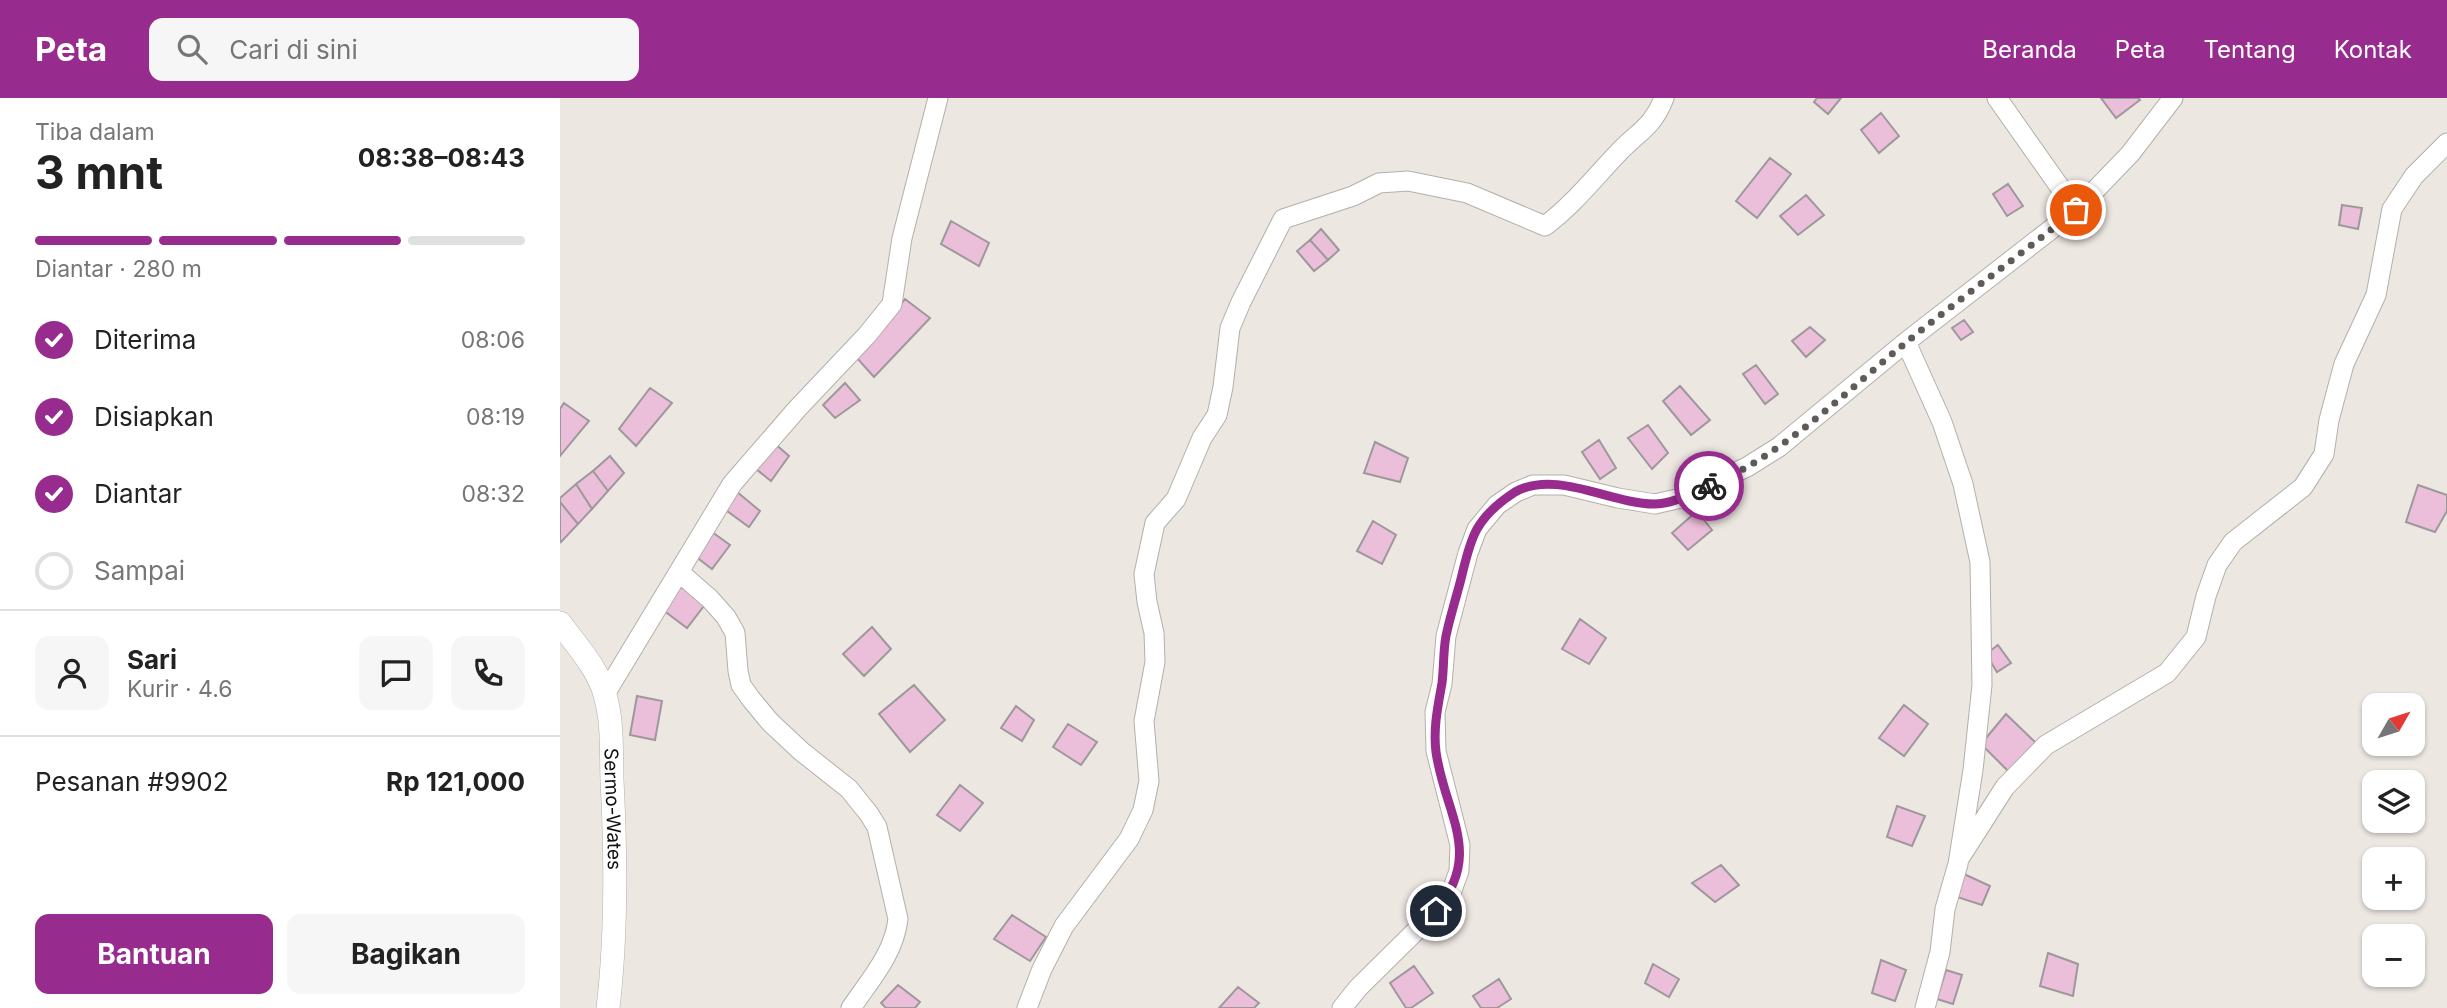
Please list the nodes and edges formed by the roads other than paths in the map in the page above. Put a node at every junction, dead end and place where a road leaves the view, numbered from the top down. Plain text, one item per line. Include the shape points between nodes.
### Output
1 (938, 98) edge
2 (1664, 98) edge
3 (1997, 98) edge
4 (2174, 98) edge
5 (2447, 143) edge
6 (2076, 210) junction
7 (1906, 342) junction
8 (679, 572) junction
9 (560, 623) edge
10 (605, 694) junction
11 (1959, 859) junction
12 (608, 1008) edge
13 (851, 1008) edge
14 (1027, 1008) edge
15 (1342, 1008) edge
16 (1925, 1008) edge

1 - 8 street via 902,238 892,304 732,484
2 - 14 street via 1644,131 1567,210 1545,226 1467,193 1408,181 1379,183 1283,219 1230,328 1217,415 1176,499 1155,523 1144,574 1155,662 1144,721 1149,781 1143,810 1129,839 1064,926
3 - 6 street
4 - 6 street via 2130,154
5 - 11 street via 2414,176 2392,209 2376,295 2344,363 2324,454 2303,487 2233,542 2217,565 2196,637 2167,673 2046,745 2005,787
6 - 7 street
7 - 11 street via 1947,434 1980,562 1982,685
7 - 15 street via 1779,447 1681,498 1655,504 1564,485 1532,485 1497,505 1477,529 1468,553 1446,636 1436,712 1436,751 1460,845 1459,872 1451,893 1436,911
8 - 10 street
8 - 13 street via 726,617 735,633 741,685 751,699 801,751 849,789 877,827 898,919 896,933 884,960
9 - 10 main road, Sermo-Wates via 596,673
10 - 12 main road, Sermo-Wates via 617,863
11 - 16 street

